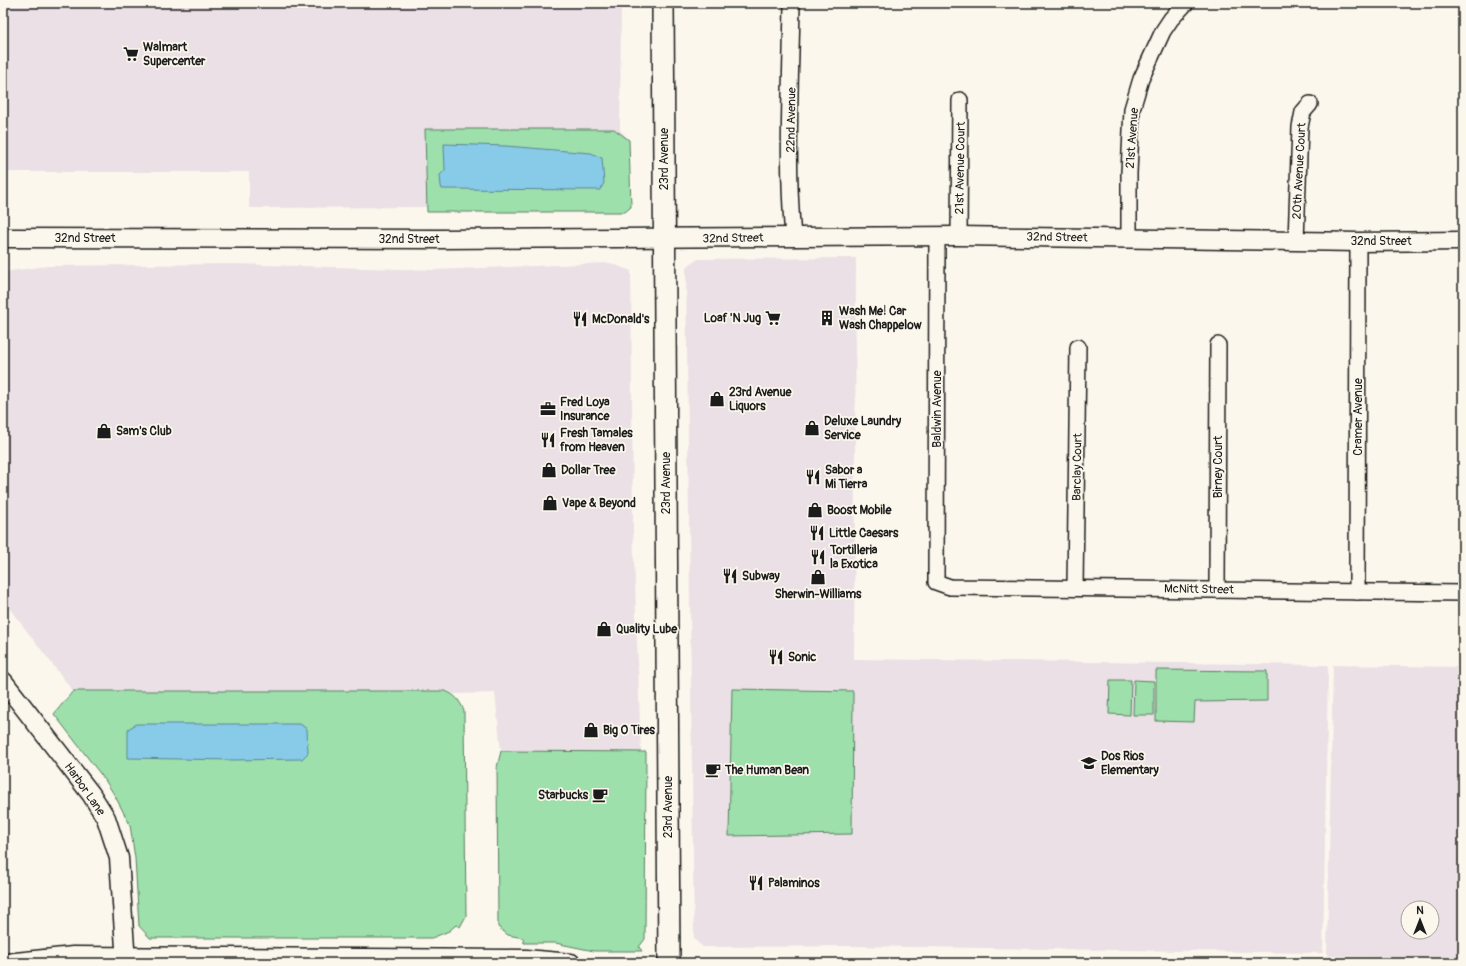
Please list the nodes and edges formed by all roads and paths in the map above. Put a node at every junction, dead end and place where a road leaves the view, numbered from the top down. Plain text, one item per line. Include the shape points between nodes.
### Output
1 (663, 3) edge
2 (792, 3) edge
3 (1186, 3) edge
4 (960, 100) dead end
5 (1310, 104) dead end
6 (938, 236) junction
7 (959, 236) junction
8 (793, 237) junction
9 (3, 238) edge
10 (665, 238) junction
11 (1129, 238) junction
12 (1296, 241) junction
13 (1463, 241) edge
14 (1358, 242) junction
15 (1218, 345) dead end
16 (1078, 347) dead end
17 (936, 582) joint
18 (1076, 588) junction
19 (1217, 590) junction
20 (1357, 592) junction
21 (1463, 593) edge
22 (3, 681) edge
23 (126, 959) edge
24 (294, 960) edge
25 (6, 963) edge
26 (571, 963) edge
27 (669, 963) edge

1 - 10 main road, 23rd Avenue
2 - 8 street, 22nd Avenue via 790,172
3 - 11 street, 21st Avenue via 1163,31 1144,72 1132,109
4 - 7 street, 21st Avenue Court
5 - 12 street, 20th Avenue Court via 1303,112 1300,127
6 - 7 street, 32nd Street
6 - 8 street, 32nd Street
6 - 17 street, Baldwin Avenue
7 - 11 street, 32nd Street
8 - 10 street, 32nd Street
9 - 10 street, 32nd Street
10 - 27 main road, 23rd Avenue
11 - 12 street, 32nd Street
12 - 14 street, 32nd Street
13 - 14 street, 32nd Street
14 - 20 street, Cramer Avenue
15 - 19 street, Birney Court
16 - 18 street, Barclay Court
17 - 18 street, McNitt Street via 950,587
18 - 19 street, McNitt Street
19 - 20 street, McNitt Street
20 - 21 street, McNitt Street
22 - 23 street, Harbor Lane via 91,794 106,818 119,858
23 - 24 street
23 - 25 street via 73,956
24 - 26 street via 526,959

